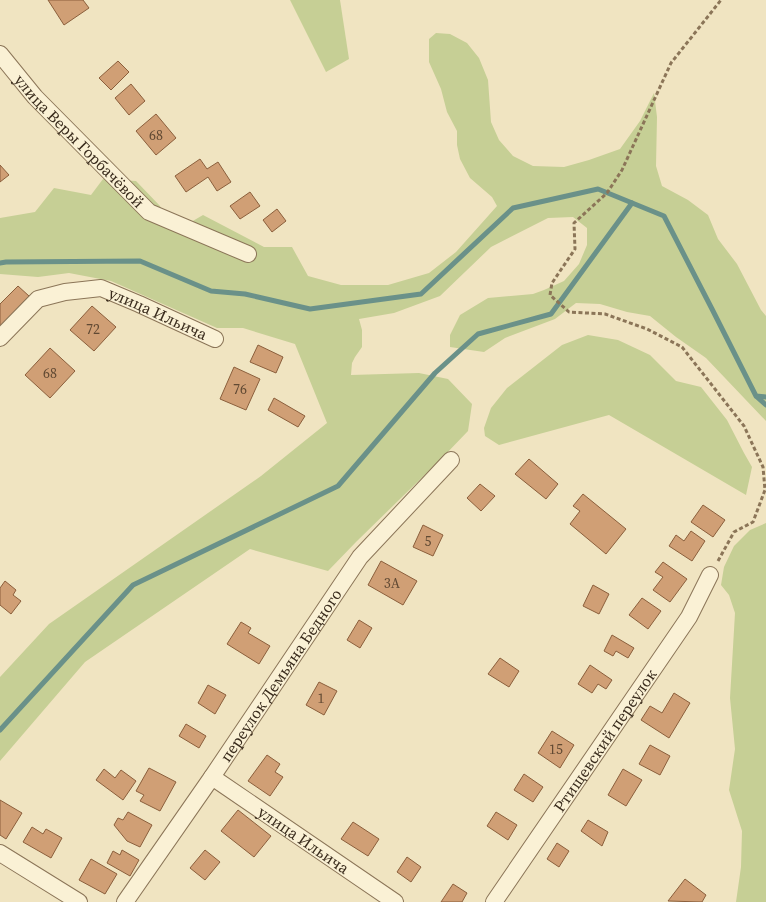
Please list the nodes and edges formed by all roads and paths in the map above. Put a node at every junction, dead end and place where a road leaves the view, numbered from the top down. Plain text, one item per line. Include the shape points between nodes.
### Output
1 (721, 0) edge
2 (0, 54) edge
3 (248, 254) dead end
4 (0, 338) edge
5 (215, 339) dead end
6 (451, 460) dead end
7 (710, 575) joint
8 (212, 777) junction
9 (0, 852) edge
10 (79, 902) edge
11 (125, 902) edge
12 (395, 902) edge
13 (494, 902) edge

1 - 7 path via 671,63 622,170 607,193 574,223 575,249 552,283 550,295 569,312 605,314 647,329 682,347 744,426 763,467 765,490 753,522 734,532
2 - 3 street, улица Веры Горбачёвой via 35,97 148,212
4 - 5 street, улица Ильича via 38,299 101,288
6 - 8 street, переулок Демьяна Бедного via 360,557
7 - 13 street, Ртищевский переулок via 688,617
8 - 11 street, переулок Демьяна Бедного
8 - 12 street, улица Ильича
9 - 10 street

